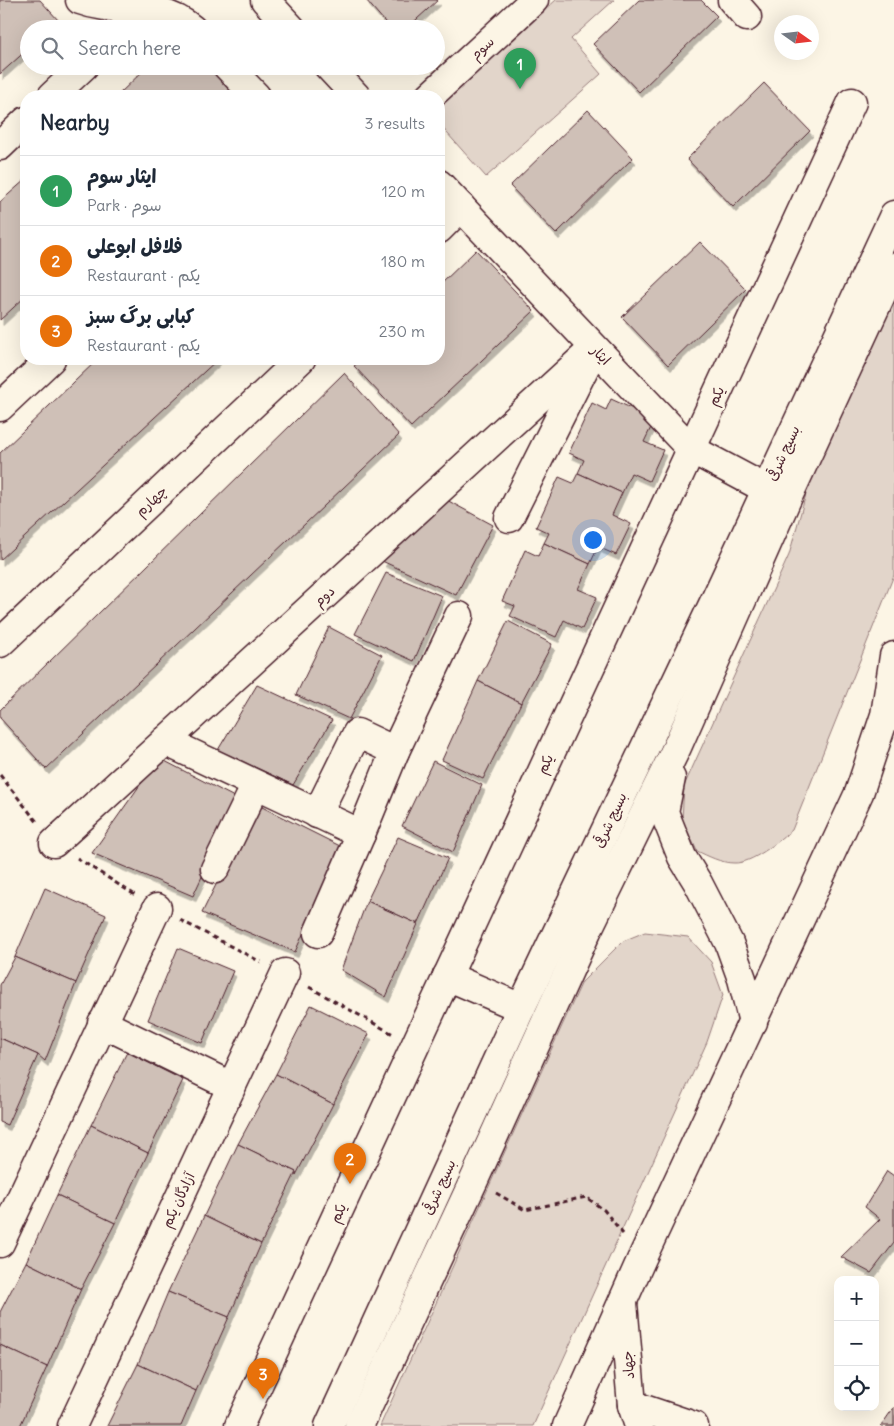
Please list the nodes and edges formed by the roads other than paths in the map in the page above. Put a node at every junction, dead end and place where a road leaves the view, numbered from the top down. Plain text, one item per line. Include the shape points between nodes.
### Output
1 (80, 0) edge
2 (265, 0) edge
3 (534, 0) edge
4 (147, 7) junction
5 (133, 20) edge
6 (184, 20) edge
7 (284, 20) edge
8 (74, 75) edge
9 (236, 75) edge
10 (336, 75) edge
11 (58, 90) edge
12 (250, 90) edge
13 (350, 90) edge
14 (436, 90) edge
15 (852, 102) dead end
16 (20, 127) edge
17 (0, 146) edge
18 (448, 197) edge
19 (894, 215) edge
20 (894, 267) edge
21 (594, 348) junction
22 (45, 365) edge
23 (295, 365) edge
24 (0, 407) edge
25 (691, 450) junction
26 (776, 495) junction
27 (509, 518) dead end
28 (459, 616) dead end
29 (0, 643) edge
30 (894, 656) edge
31 (164, 741) junction
32 (677, 747) junction
33 (395, 752) junction
34 (256, 785) junction
35 (317, 814) junction
36 (361, 834) junction
37 (54, 843) road end
38 (215, 869) dead end
39 (157, 908) road end
40 (563, 919) junction
41 (587, 931) junction
42 (318, 933) dead end
43 (285, 974) road end
44 (447, 976) junction
45 (521, 1008) junction
46 (753, 1022) junction
47 (102, 1023) junction
48 (231, 1086) junction
49 (0, 1243) edge
50 (623, 1303) junction
51 (635, 1416) edge
52 (72, 1426) edge
53 (239, 1426) edge
54 (329, 1426) edge
55 (359, 1426) edge
56 (567, 1426) edge
57 (694, 1426) edge

1 - 4 street via 91,4
2 - 7 street
3 - 14 street, سوم
4 - 5 street
4 - 6 street
8 - 11 street
9 - 12 street
10 - 13 street
15 - 25 street, یکم
16 - 17 street
18 - 21 street, ایثار
19 - 26 street, بسیج شرقی
20 - 26 street, بسیج شرقی
21 - 25 street, ایثار
21 - 27 street
21 - 31 street, دوم
22 - 24 street
23 - 29 street, چهارم
25 - 26 street, ایثار
25 - 44 street, یکم
26 - 32 street, بسیج شرقی
26 - 40 street, بسیج شرقی
28 - 33 street
30 - 46 street via 885,715 859,793
31 - 34 street
31 - 37 street, دوم
32 - 41 street, بسیج شرقی
32 - 46 street via 664,812 682,857 728,943
33 - 35 street via 357,733
33 - 36 street
34 - 35 street
34 - 38 street
35 - 36 street
36 - 42 street
39 - 47 street
40 - 41 street
40 - 45 street, بسیج شرقی
41 - 55 street, بسیج شرقی
43 - 48 street, آزادگان یکم
44 - 45 street
44 - 53 street, یکم
45 - 54 street, بسیج شرقی
46 - 50 street
47 - 48 street
47 - 49 street
48 - 52 street, آزادگان یکم
50 - 51 street, جهاد
50 - 56 street
51 - 57 street

